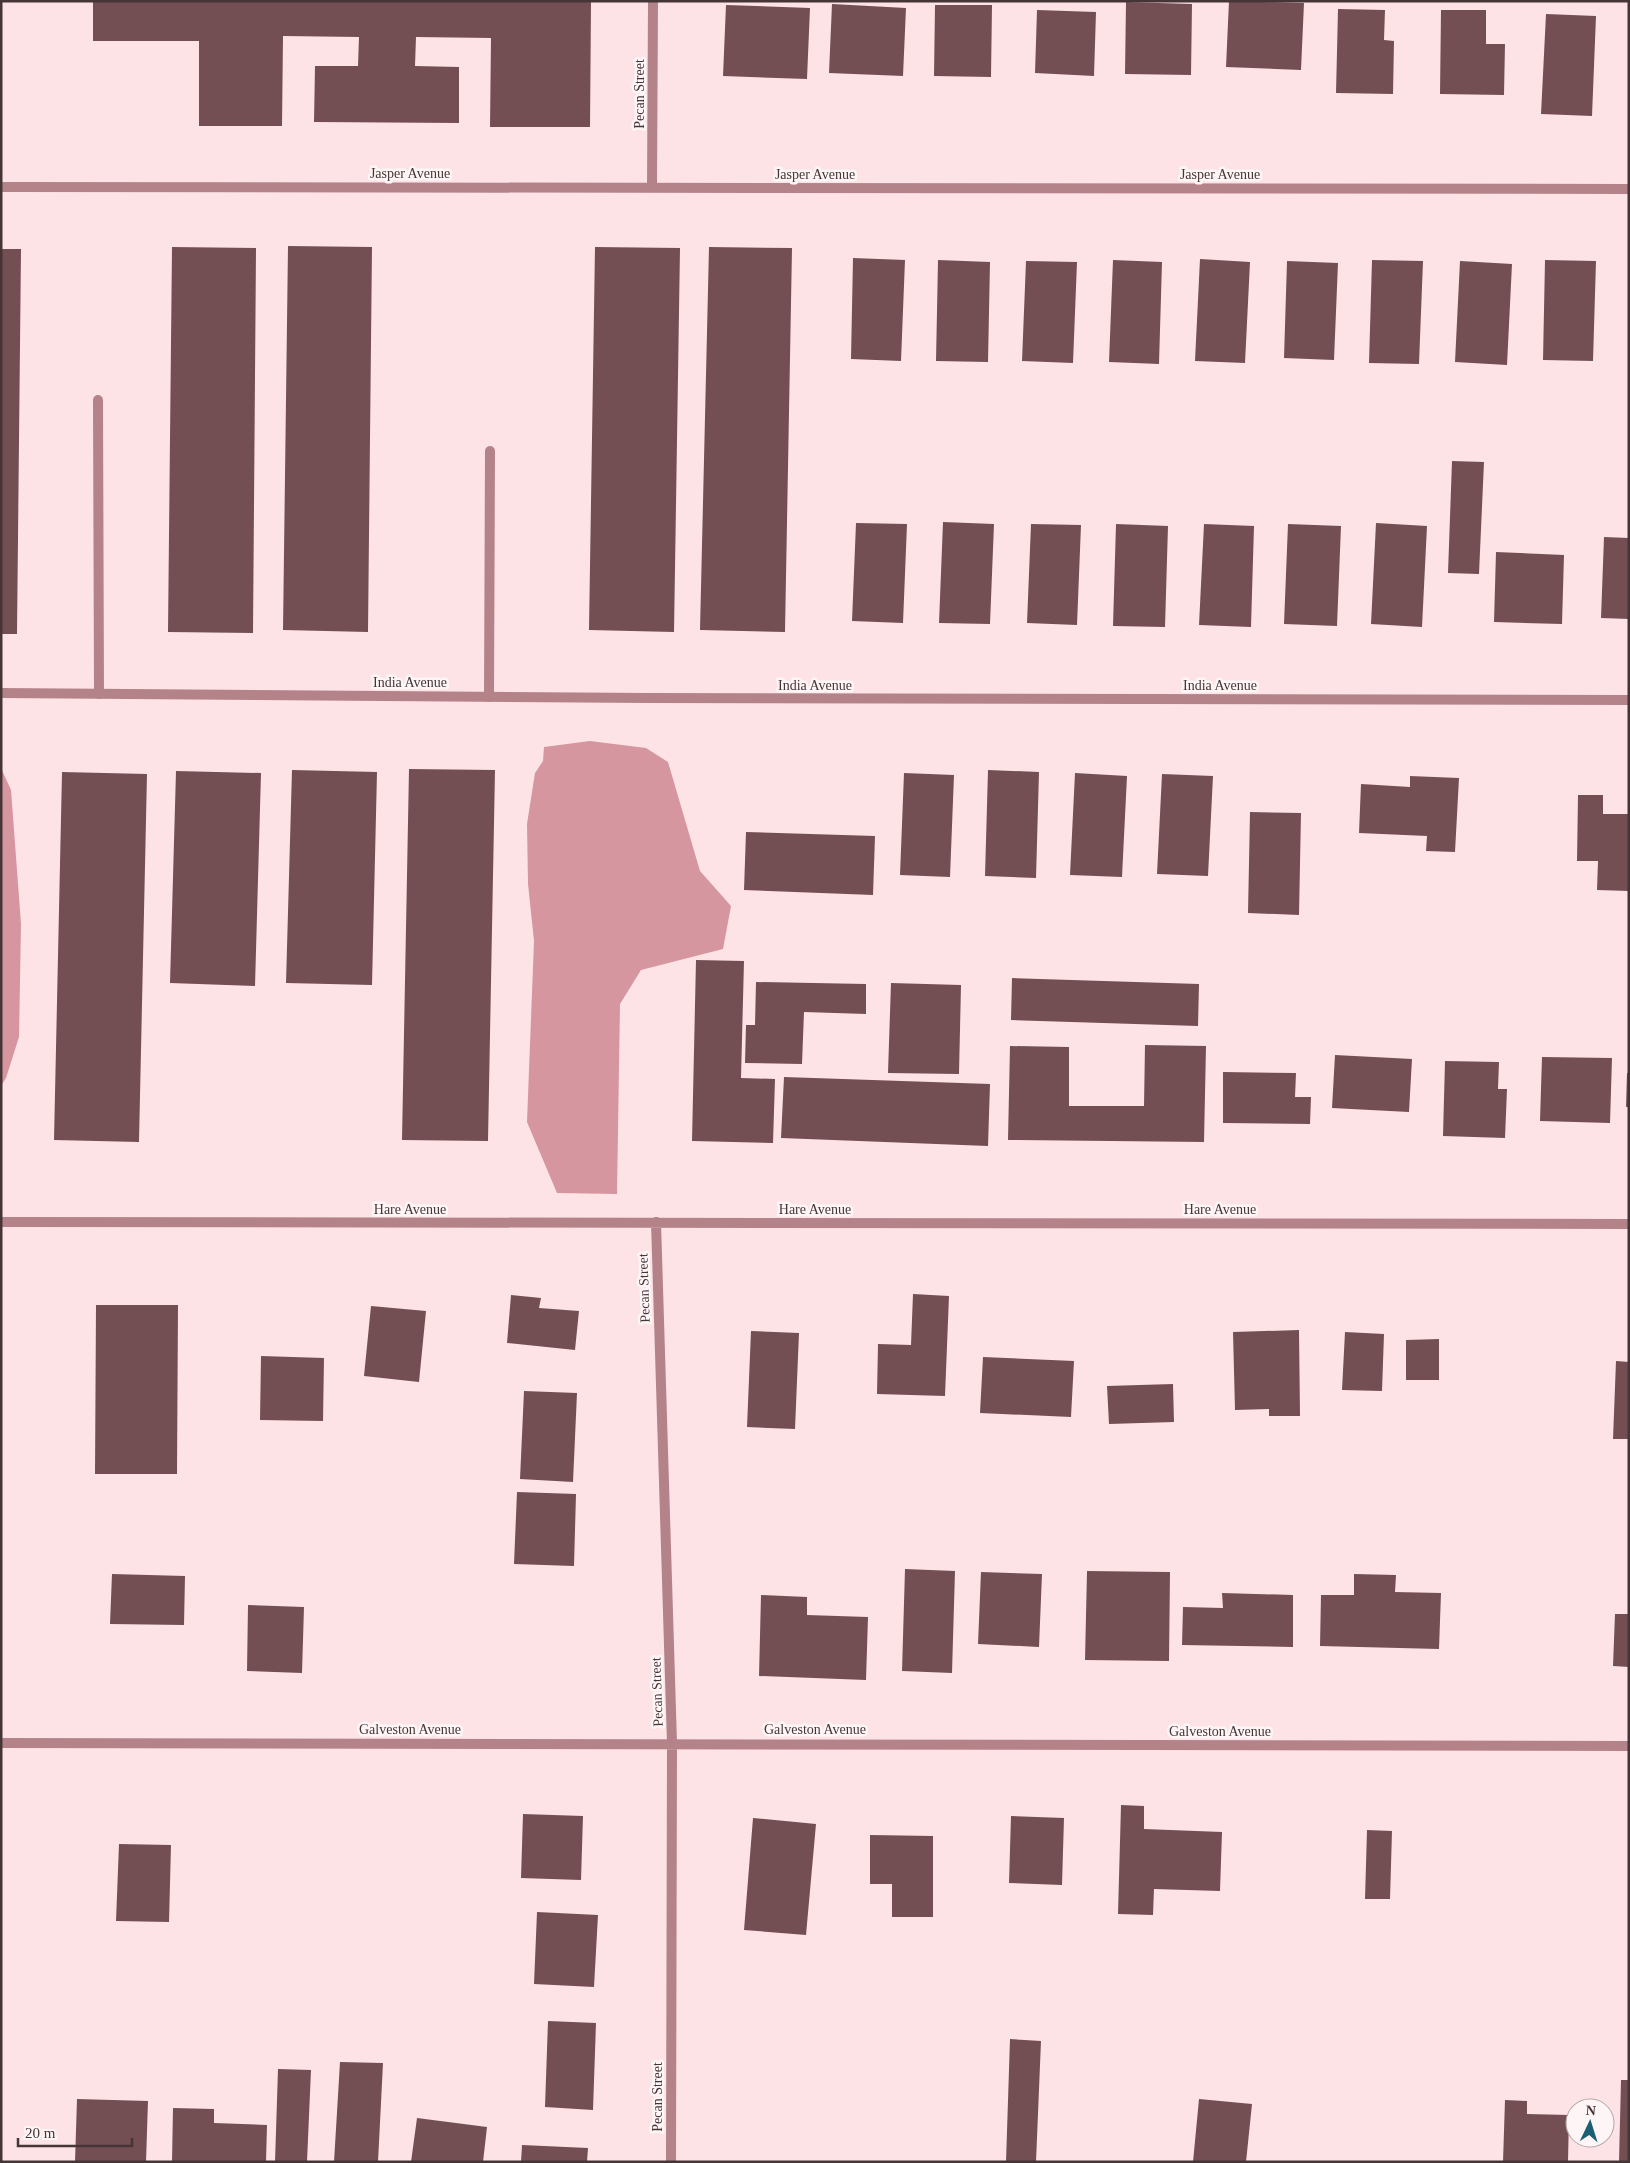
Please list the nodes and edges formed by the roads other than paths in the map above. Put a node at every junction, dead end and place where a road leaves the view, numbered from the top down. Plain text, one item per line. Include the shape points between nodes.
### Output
1 (653, 1) edge
2 (1, 187) edge
3 (652, 187) junction
4 (1629, 188) edge
5 (98, 400) dead end
6 (490, 451) dead end
7 (1, 693) edge
8 (99, 694) junction
9 (488, 697) junction
10 (1629, 700) edge
11 (1, 1222) edge
12 (656, 1222) junction
13 (1629, 1224) edge
14 (1, 1743) edge
15 (672, 1743) junction
16 (1629, 1746) edge
17 (671, 2162) edge

1 - 3 street, Pecan Street
2 - 3 street, Jasper Avenue
3 - 4 street, Jasper Avenue
5 - 8 street
6 - 9 street
7 - 8 street, India Avenue
8 - 9 street, India Avenue
9 - 10 street, India Avenue
11 - 12 street, Hare Avenue
12 - 13 street, Hare Avenue
12 - 15 street, Pecan Street
14 - 15 street, Galveston Avenue
15 - 16 street, Galveston Avenue
15 - 17 street, Pecan Street

